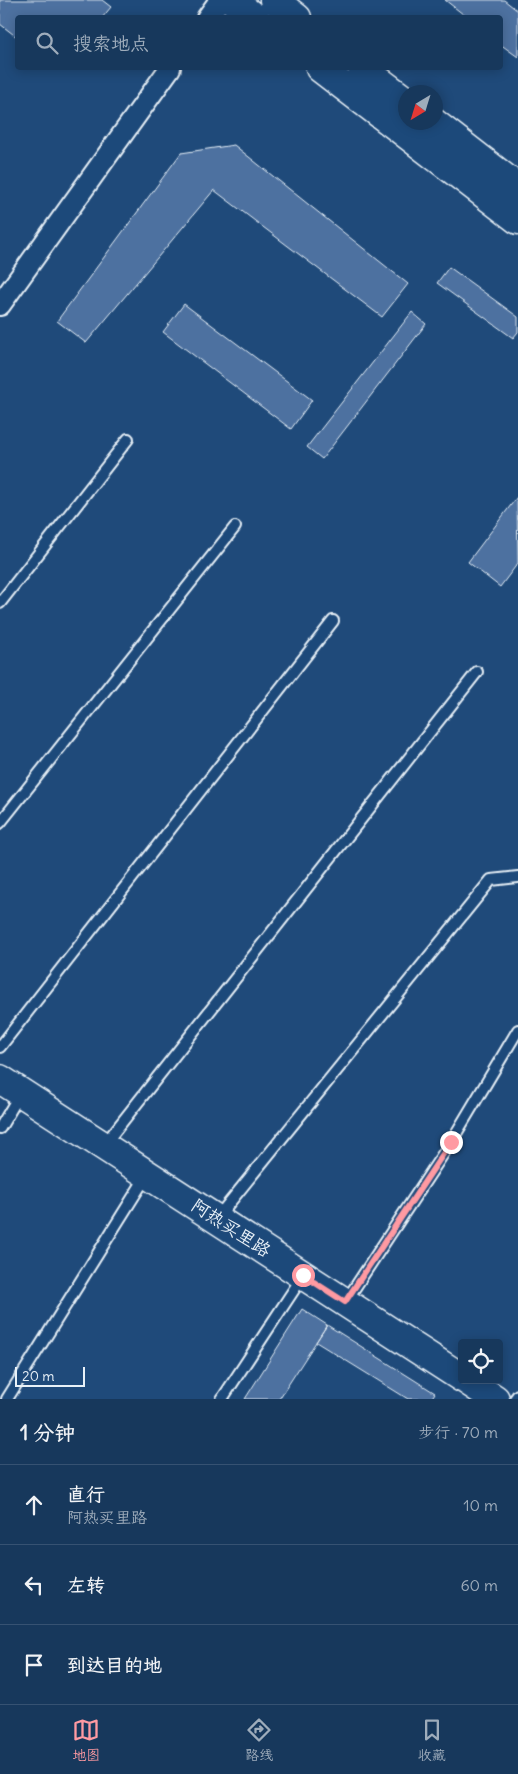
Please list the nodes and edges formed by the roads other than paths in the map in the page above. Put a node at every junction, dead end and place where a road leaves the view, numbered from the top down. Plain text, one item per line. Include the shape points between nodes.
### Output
1 (220, 0) edge
2 (232, 0) edge
3 (274, 0) edge
4 (209, 15) edge
5 (251, 15) edge
6 (293, 15) edge
7 (169, 70) edge
8 (323, 70) edge
9 (365, 70) edge
10 (398, 95) edge
11 (443, 130) edge
12 (518, 188) edge
13 (518, 220) edge
14 (3, 296) edge
15 (128, 439) dead end
16 (235, 527) dead end
17 (0, 603) edge
18 (333, 621) dead end
19 (478, 672) dead end
20 (0, 823) edge
21 (518, 877) edge
22 (518, 1030) edge
23 (0, 1047) edge
24 (10, 1086) edge
25 (0, 1128) edge
26 (104, 1146) junction
27 (148, 1174) junction
28 (216, 1219) junction
29 (303, 1275) junction
30 (345, 1302) junction
31 (458, 1375) edge
32 (472, 1384) edge
33 (518, 1395) edge
34 (7, 1399) edge
35 (222, 1399) edge
36 (495, 1399) edge
37 (515, 1399) edge

1 - 4 street
2 - 5 street
3 - 6 street
7 - 14 street
8 - 13 street
9 - 10 street
11 - 12 street
15 - 17 lane
16 - 20 lane
18 - 23 lane
19 - 26 lane
21 - 28 lane via 491,880
22 - 30 lane via 451,1142
24 - 25 lane
24 - 26 street, 阿热买里路
26 - 27 street, 阿热买里路
27 - 28 street, 阿热买里路
27 - 34 lane
28 - 29 street, 阿热买里路
29 - 30 street, 阿热买里路
29 - 35 lane
30 - 31 street, 阿热买里路
32 - 36 street
33 - 37 lane

